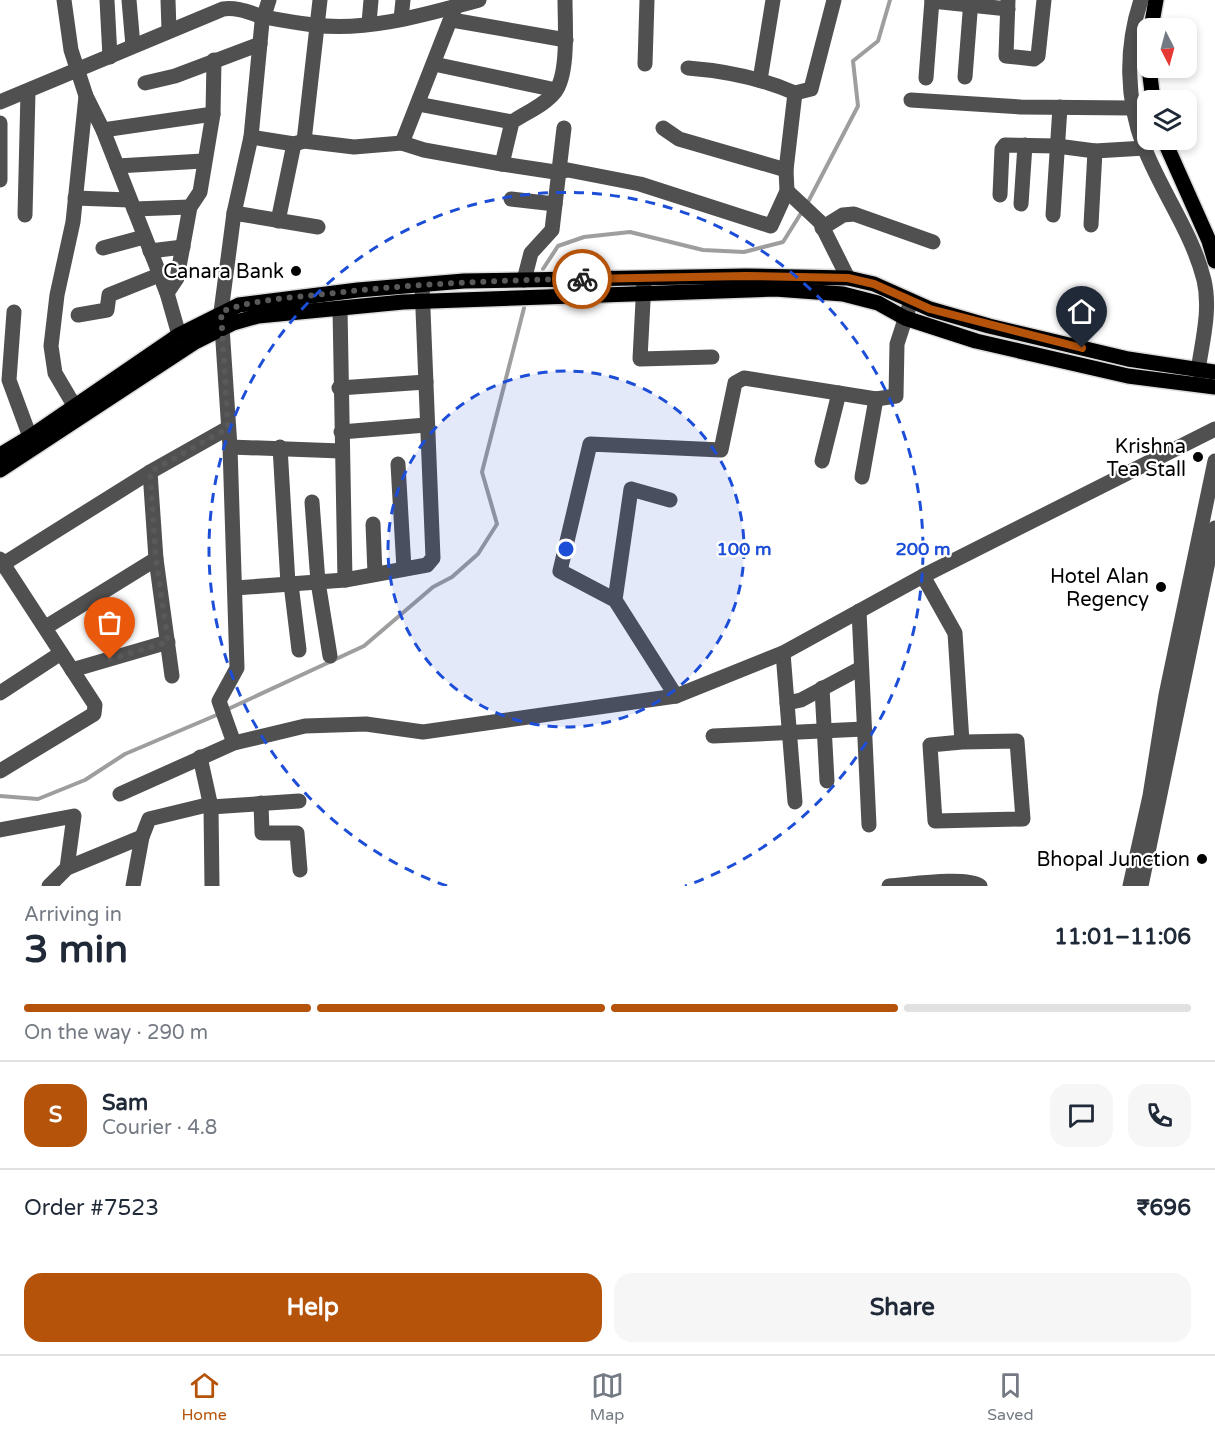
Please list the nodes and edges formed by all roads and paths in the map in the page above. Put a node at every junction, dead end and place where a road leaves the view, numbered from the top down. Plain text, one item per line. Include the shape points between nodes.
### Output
1 (64, 0) edge
2 (107, 0) edge
3 (129, 0) edge
4 (168, 0) edge
5 (269, 0) edge
6 (320, 0) edge
7 (372, 0) edge
8 (404, 0) edge
9 (478, 0) edge
10 (565, 0) edge
11 (647, 0) edge
12 (772, 0) edge
13 (834, 0) edge
14 (1044, 0) edge
15 (1141, 0) edge
16 (1156, 0) edge
17 (932, 1) edge
18 (970, 3) edge
19 (1008, 4) edge
20 (456, 9) edge
21 (264, 16) junction
22 (1153, 18) edge
23 (401, 19) junction
24 (369, 23) junction
25 (316, 26) junction
26 (169, 30) junction
27 (566, 40) junction
28 (260, 44) junction
29 (133, 46) junction
30 (110, 57) junction
31 (214, 60) junction
32 (434, 64) junction
33 (645, 64) dead end
34 (688, 68) dead end
35 (78, 71) junction
36 (965, 77) dead end
37 (926, 78) dead end
38 (760, 80) junction
39 (145, 83) dead end
40 (556, 90) junction
41 (28, 93) junction
42 (795, 93) junction
43 (86, 96) junction
44 (911, 100) dead end
45 (0, 102) edge
46 (418, 104) junction
47 (1060, 107) junction
48 (1132, 108) junction
49 (213, 114) junction
50 (512, 122) junction
51 (0, 123) edge
52 (1137, 123) edge
53 (564, 128) dead end
54 (663, 128) dead end
55 (103, 130) junction
56 (251, 137) junction
57 (299, 142) junction
58 (402, 143) junction
59 (1025, 145) junction
60 (1057, 146) junction
61 (1137, 149) edge
62 (1146, 150) edge
63 (1168, 150) edge
64 (1095, 152) junction
65 (203, 161) junction
66 (502, 164) junction
67 (117, 166) junction
68 (560, 170) junction
69 (786, 170) junction
70 (0, 180) edge
71 (788, 191) junction
72 (999, 195) dead end
73 (75, 198) junction
74 (511, 199) dead end
75 (555, 204) junction
76 (1021, 204) dead end
77 (132, 205) junction
78 (190, 207) junction
79 (234, 213) junction
80 (1053, 214) dead end
81 (25, 215) dead end
82 (278, 221) junction
83 (821, 225) junction
84 (1091, 225) dead end
85 (318, 227) dead end
86 (933, 242) dead end
87 (147, 244) junction
88 (183, 247) junction
89 (103, 248) dead end
90 (1215, 261) edge
91 (159, 275) junction
92 (848, 278) junction
93 (524, 280) junction
94 (422, 285) junction
95 (644, 285) junction
96 (167, 293) junction
97 (423, 301) junction
98 (911, 301) junction
99 (340, 309) junction
100 (15, 312) dead end
101 (221, 312) junction
102 (78, 315) dead end
103 (905, 318) junction
104 (223, 328) junction
105 (178, 335) junction
106 (5, 356) edge
107 (712, 357) dead end
108 (1128, 359) junction
109 (1198, 371) junction
110 (1215, 372) edge
111 (1128, 376) junction
112 (426, 382) junction
113 (1215, 387) edge
114 (339, 388) junction
115 (839, 393) junction
116 (876, 399) junction
117 (75, 407) junction
118 (426, 425) junction
119 (228, 428) junction
120 (1215, 429) edge
121 (341, 432) junction
122 (30, 437) junction
123 (230, 447) junction
124 (280, 447) junction
125 (341, 451) junction
126 (0, 455) edge
127 (822, 461) dead end
128 (1215, 461) edge
129 (398, 464) dead end
130 (0, 470) edge
131 (150, 472) junction
132 (862, 477) dead end
133 (670, 500) dead end
134 (312, 502) dead end
135 (373, 524) dead end
136 (1215, 528) edge
137 (156, 559) junction
138 (1, 563) edge
139 (404, 569) junction
140 (375, 574) junction
141 (923, 576) junction
142 (345, 580) junction
143 (318, 582) junction
144 (289, 584) junction
145 (235, 588) junction
146 (615, 600) junction
147 (859, 611) junction
148 (46, 627) junction
149 (168, 642) junction
150 (299, 650) dead end
151 (61, 653) junction
152 (783, 653) junction
153 (330, 656) dead end
154 (861, 668) junction
155 (72, 670) junction
156 (172, 676) dead end
157 (822, 688) junction
158 (0, 693) edge
159 (676, 696) junction
160 (787, 703) junction
161 (864, 729) junction
162 (823, 732) junction
163 (789, 734) junction
164 (713, 736) dead end
165 (962, 742) junction
166 (234, 743) junction
167 (200, 757) junction
168 (0, 771) edge
169 (827, 781) dead end
170 (1156, 790) junction
171 (120, 794) dead end
172 (298, 801) dead end
173 (795, 802) dead end
174 (261, 803) junction
175 (211, 805) junction
176 (868, 825) dead end
177 (0, 831) edge
178 (142, 837) junction
179 (67, 868) junction
180 (300, 870) dead end
181 (49, 886) edge
182 (133, 886) edge
183 (213, 886) edge
184 (889, 886) edge
185 (980, 886) edge
186 (1130, 886) edge
187 (1141, 886) edge

1 - 35 street
2 - 30 street
3 - 29 street
4 - 26 street
5 - 21 street
6 - 25 street
7 - 24 street
8 - 23 street
9 - 20 street
10 - 27 street
11 - 33 street
12 - 38 street
13 - 42 street via 810,89
14 - 19 street via 1036,58 1006,56
15 - 48 street via 1129,71
16 - 22 main road
17 - 18 street
17 - 37 street
18 - 19 street
18 - 36 street
20 - 23 street
20 - 27 street
20 - 32 street
21 - 25 street
21 - 26 street via 232,8
21 - 28 street
23 - 24 street
24 - 25 street
25 - 57 street
26 - 29 street
27 - 40 street
28 - 31 street
28 - 56 street
29 - 30 street
30 - 35 street
31 - 39 street
31 - 49 street
32 - 40 street
32 - 46 street
34 - 38 street via 723,70
35 - 41 street
35 - 43 street
38 - 42 street
40 - 50 street
41 - 45 street
41 - 81 street
42 - 69 street
43 - 55 street
43 - 73 street
44 - 47 street
46 - 50 street
46 - 58 street
47 - 48 street
47 - 60 street
48 - 52 street
49 - 55 street
49 - 65 street
50 - 66 street
51 - 70 street
53 - 68 street
54 - 69 street via 679,139
55 - 67 street
56 - 57 street
56 - 79 street
57 - 58 street via 354,147
57 - 82 street
58 - 66 street
59 - 60 street
59 - 72 street via 1003,146
59 - 76 street
60 - 64 street
60 - 80 street
61 - 64 street
62 - 109 street via 1194,248 1204,282 1206,319
63 - 90 main road
64 - 84 street
65 - 67 street
65 - 78 street via 200,192
66 - 68 street
67 - 77 street
68 - 71 street via 640,184 771,226
68 - 75 street
69 - 71 street
71 - 83 street
73 - 77 street
73 - 117 street via 51,346 55,373
74 - 75 street
75 - 93 street via 552,230 531,253
77 - 78 street
77 - 87 street
78 - 88 street
79 - 82 street
79 - 101 street
82 - 85 street
83 - 86 street via 854,214
83 - 92 street
87 - 88 street
87 - 89 street
87 - 91 street
88 - 96 street via 177,278
91 - 96 street
91 - 102 street via 110,296 107,310
92 - 95 main road via 746,276
92 - 98 main road via 874,284
93 - 94 main road
93 - 95 main road
94 - 97 street
94 - 101 main road via 263,301
95 - 97 main road
95 - 103 main road via 843,294 878,303
95 - 107 street via 640,359
96 - 105 street
97 - 99 main road
97 - 112 street
98 - 103 street
98 - 108 main road via 989,326
99 - 104 main road via 258,316
99 - 114 street
100 - 106 street
101 - 104 street
101 - 105 main road
103 - 111 main road via 976,342
103 - 116 street via 897,344 896,396
104 - 119 street
104 - 130 main road via 195,342
105 - 117 main road
106 - 122 street via 11,386
108 - 109 main road
108 - 111 main road
109 - 110 main road
111 - 113 main road
112 - 114 street
112 - 118 street
114 - 121 street
115 - 116 street
115 - 127 street
115 - 146 street via 744,378 735,383 721,450 590,444 560,571
116 - 132 street
117 - 122 main road
118 - 121 street
118 - 139 street via 433,558 427,566
119 - 123 street
119 - 131 street
120 - 141 street
121 - 125 street
122 - 126 main road
123 - 124 street
123 - 145 street
124 - 125 street
124 - 144 street
125 - 142 street
128 - 170 street via 1166,695
129 - 139 street
131 - 137 street
131 - 138 street
133 - 146 street via 631,489
134 - 143 street
135 - 140 street
136 - 170 street
137 - 148 street
137 - 149 street
138 - 148 street
139 - 140 street
140 - 142 street
141 - 147 street
141 - 165 street via 955,633
142 - 143 street
143 - 144 street
143 - 153 street
144 - 145 street
144 - 150 street
145 - 166 street via 237,668 221,708
146 - 159 street
147 - 152 street
147 - 154 street
148 - 151 street
149 - 155 street
149 - 156 street
151 - 155 street
151 - 158 street
152 - 159 street
152 - 160 street
154 - 157 street
154 - 161 street
155 - 168 street via 95,705 94,714
157 - 160 street
157 - 162 street
159 - 166 street via 423,732 366,724 305,726
160 - 163 street
161 - 162 street
161 - 176 street
162 - 163 street
162 - 169 street
163 - 164 street
163 - 173 street
165 - 165 street via 930,745 935,821 1023,819 1017,741
166 - 167 street
167 - 171 street
167 - 175 street
170 - 186 street
170 - 187 street
172 - 174 street
174 - 175 street
174 - 180 street via 262,833 297,833
175 - 178 street via 149,819
175 - 183 street
177 - 179 street via 74,816
178 - 179 street
178 - 182 street
179 - 181 street
184 - 185 street via 965,882

